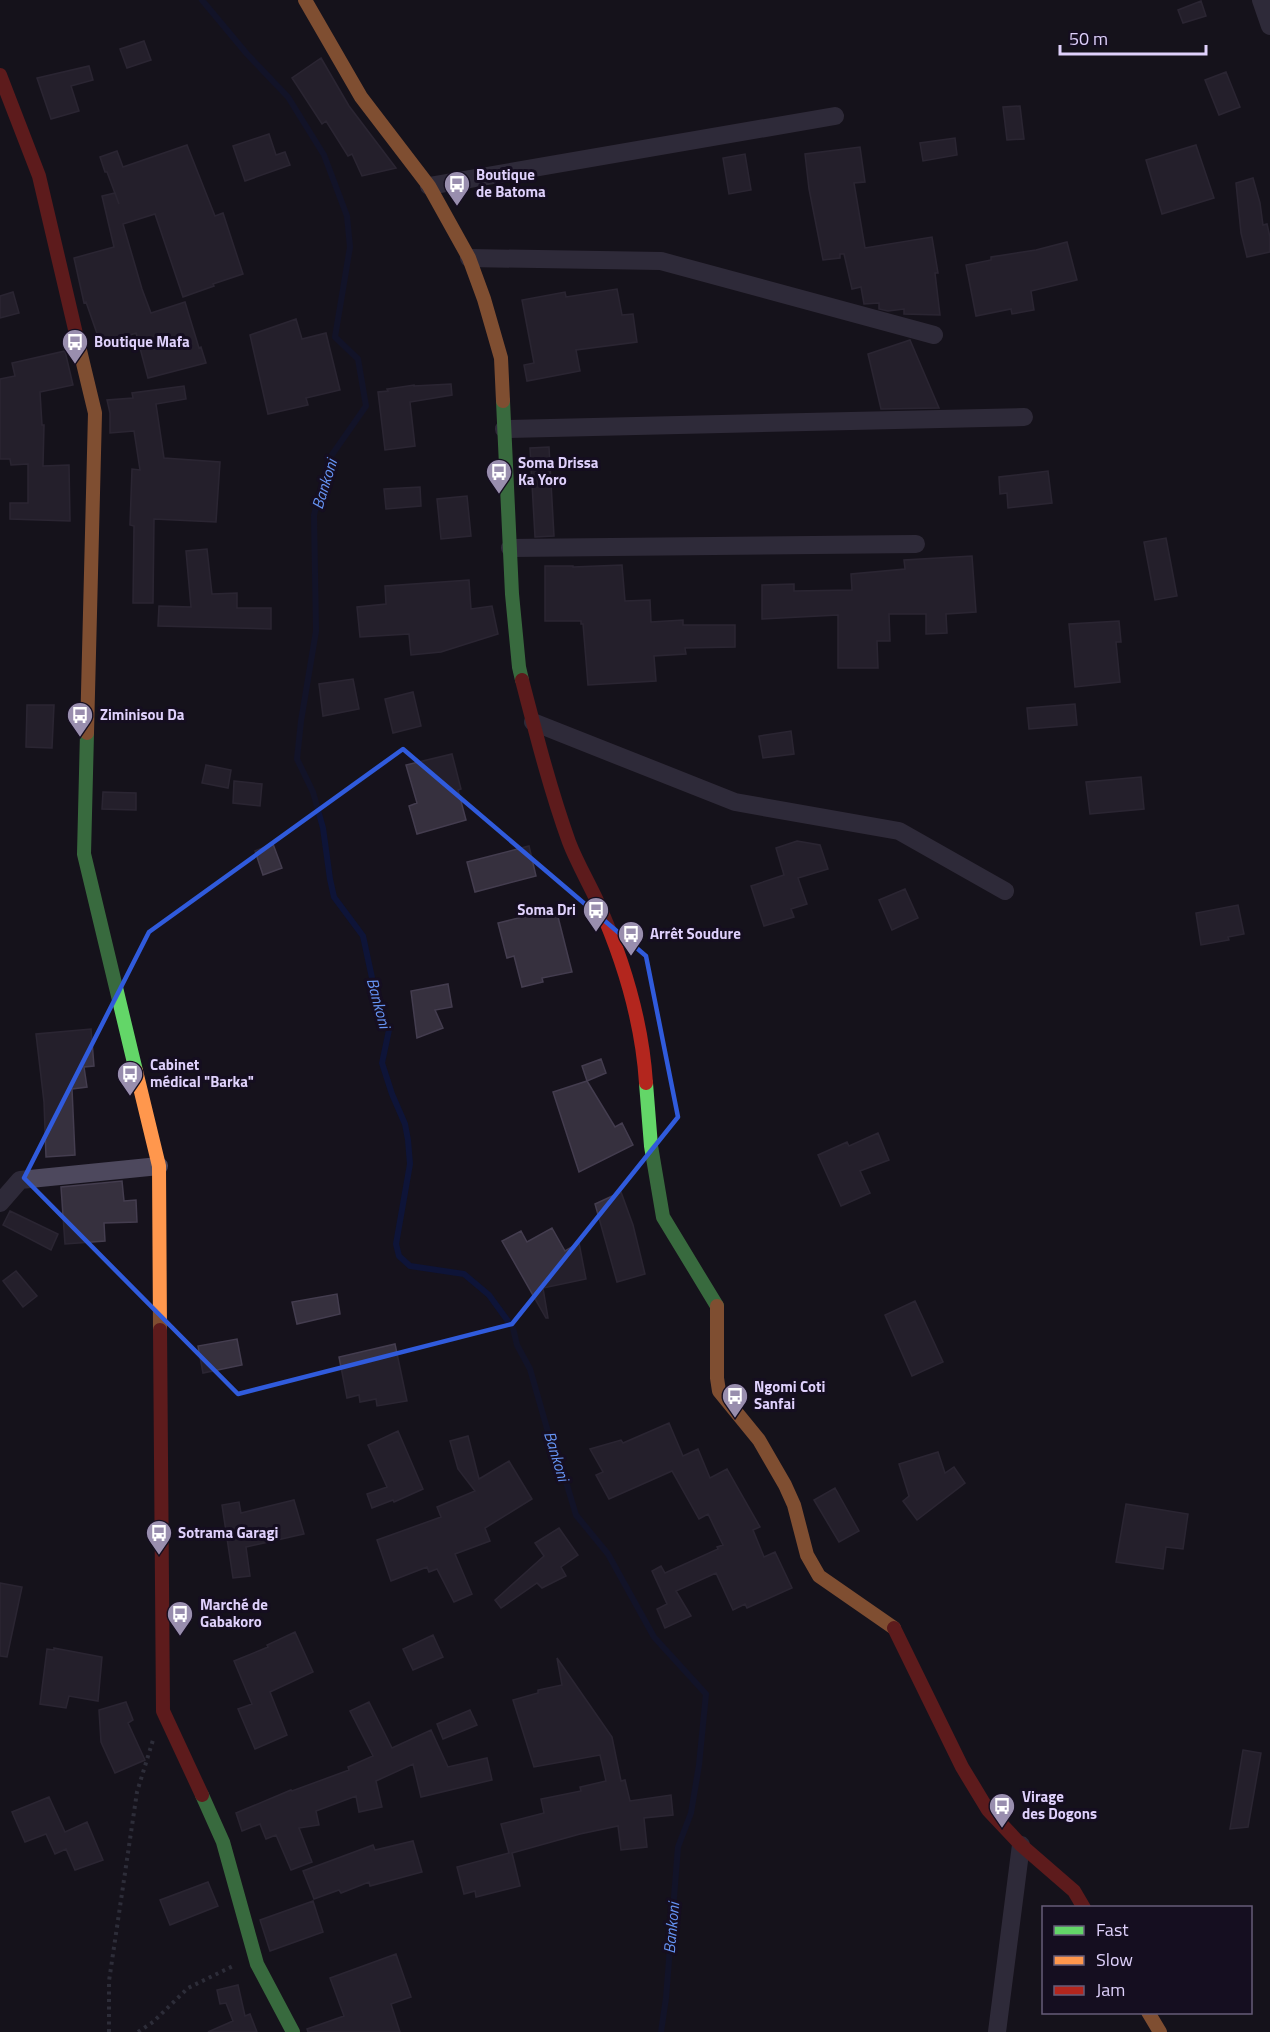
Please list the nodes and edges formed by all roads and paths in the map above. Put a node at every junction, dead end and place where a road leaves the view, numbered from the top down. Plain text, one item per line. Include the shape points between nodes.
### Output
1 (305, 0) edge
2 (1261, 0) edge
3 (1270, 26) edge
4 (0, 75) edge
5 (835, 116) dead end
6 (429, 186) junction
7 (469, 258) junction
8 (934, 335) dead end
9 (1024, 417) dead end
10 (504, 429) junction
11 (916, 544) dead end
12 (510, 548) junction
13 (534, 722) junction
14 (1005, 891) dead end
15 (159, 1166) junction
16 (0, 1203) edge
17 (163, 1711) junction
18 (1022, 1845) junction
19 (1083, 1906) edge
20 (255, 1956) junction
21 (1149, 2014) edge
22 (109, 2032) edge
23 (138, 2032) edge
24 (293, 2032) edge
25 (997, 2032) edge
26 (1160, 2032) edge

1 - 6 street via 361,97
2 - 3 street
4 - 15 street via 39,176 95,413 84,854
5 - 6 street
6 - 7 street
7 - 8 street via 661,261
7 - 10 street via 501,358
9 - 10 street
10 - 12 street
11 - 12 street
12 - 13 street via 519,667
13 - 14 street via 735,802 899,831
13 - 18 street via 570,844 599,905 628,982 645,1064 651,1146 663,1217 718,1307 719,1391 759,1440 785,1485 807,1555 819,1576 895,1629 962,1767 988,1810
15 - 16 street via 20,1180
15 - 17 street
17 - 20 street via 224,1842
17 - 22 path via 137,1792 109,1981
18 - 19 street via 1074,1891
18 - 25 street
20 - 23 path via 188,1988
20 - 24 street
21 - 26 street

